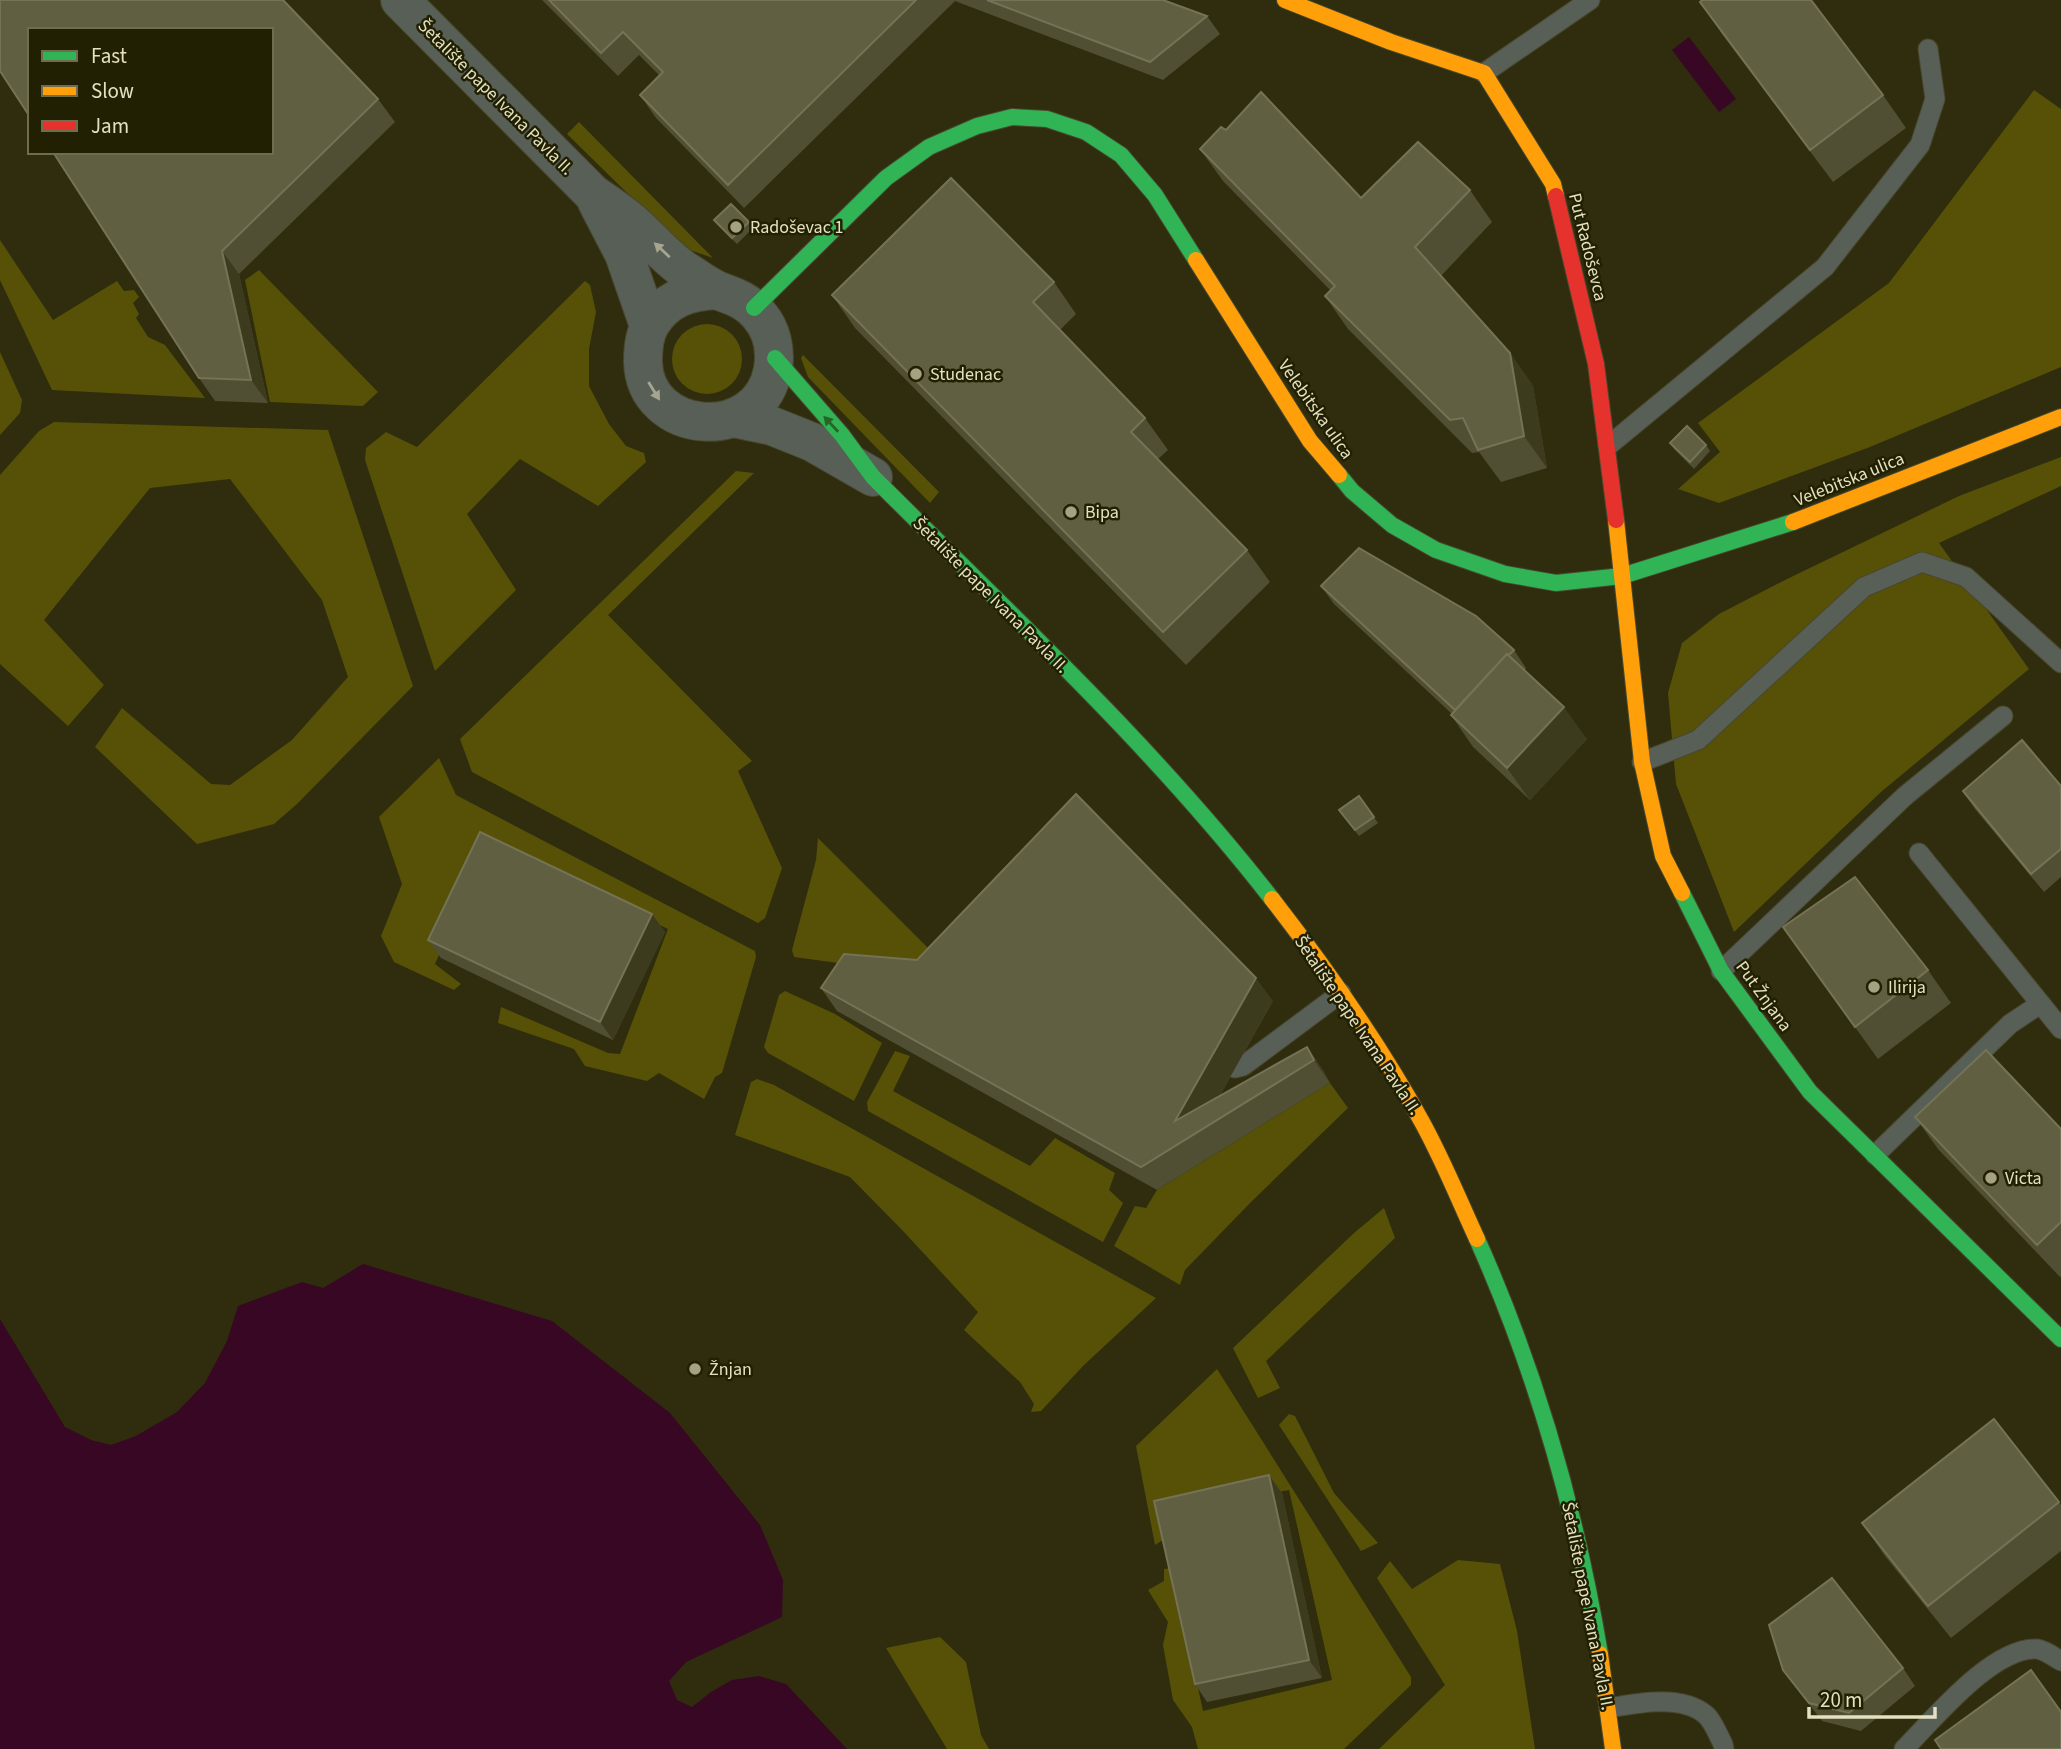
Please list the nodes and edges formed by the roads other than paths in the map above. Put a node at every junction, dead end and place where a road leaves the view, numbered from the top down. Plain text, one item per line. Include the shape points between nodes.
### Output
1 (400, 0) edge
2 (1285, 0) edge
3 (1590, 0) edge
4 (1928, 50) dead end
5 (1484, 73) junction
6 (593, 194) junction
7 (717, 290) junction
8 (754, 308) junction
9 (649, 326) junction
10 (775, 358) junction
11 (2061, 417) edge
12 (733, 418) junction
13 (1608, 446) junction
14 (873, 477) junction
15 (1622, 576) junction
16 (2061, 663) edge
17 (2003, 716) dead end
18 (1642, 762) junction
19 (1919, 853) dead end
20 (1721, 971) junction
21 (1341, 993) junction
22 (2040, 1004) junction
23 (2061, 1029) edge
24 (1235, 1068) dead end
25 (1875, 1155) junction
26 (2061, 1339) edge
27 (2061, 1661) edge
28 (1609, 1708) junction
29 (1613, 1749) edge
30 (1724, 1749) edge
31 (1904, 1749) edge

1 - 6 street, Šetalište pape Ivana Pavla II.
2 - 5 street
3 - 5 lane
4 - 13 lane via 1935,99 1920,145 1825,267
5 - 13 street, Put Radoševca via 1553,184 1596,363
7 -> 6 street, Šetalište pape Ivana Pavla II. via 680,267 626,217
6 - 9 street, Šetalište pape Ivana Pavla II. via 632,274
7 - 8 street, Šetalište pape Ivana Pavla II.
7 - 9 street via 677,298
8 - 10 street, Šetalište pape Ivana Pavla II. via 773,339
8 - 15 street, Velebitska ulica via 886,178 929,146 1012,117 1047,119 1086,132 1121,155 1155,195 1310,441 1352,491 1392,525 1436,550 1505,574 1556,583
9 -> 12 street, Šetalište pape Ivana Pavla II. via 643,366 649,386 661,402 695,422
10 - 12 street, Šetalište pape Ivana Pavla II. via 763,395
14 -> 10 street, Šetalište pape Ivana Pavla II.
11 - 15 street, Velebitska ulica via 1773,530
12 - 14 street, Šetalište pape Ivana Pavla II. via 772,426 812,442
13 - 15 street, Put Radoševca
14 - 21 street, Šetalište pape Ivana Pavla II. via 1156,760 1259,882
15 - 18 street, Put Žnjana
16 - 18 lane via 1966,577 1922,562 1864,587 1698,740
17 - 20 lane via 1905,796
18 - 20 street, Put Žnjana via 1663,856
19 - 22 lane
20 - 25 street, Put Žnjana via 1810,1092
21 - 24 lane
21 - 28 street, Šetalište pape Ivana Pavla II. via 1422,1123 1478,1240 1529,1367 1577,1528
22 - 23 lane
22 - 25 lane via 2010,1024
25 - 26 street, Put Žnjana
27 - 31 lane via 2039,1649 2003,1657 1973,1679
28 - 29 street, Šetalište pape Ivana Pavla II.
28 - 30 lane via 1678,1702 1706,1715

